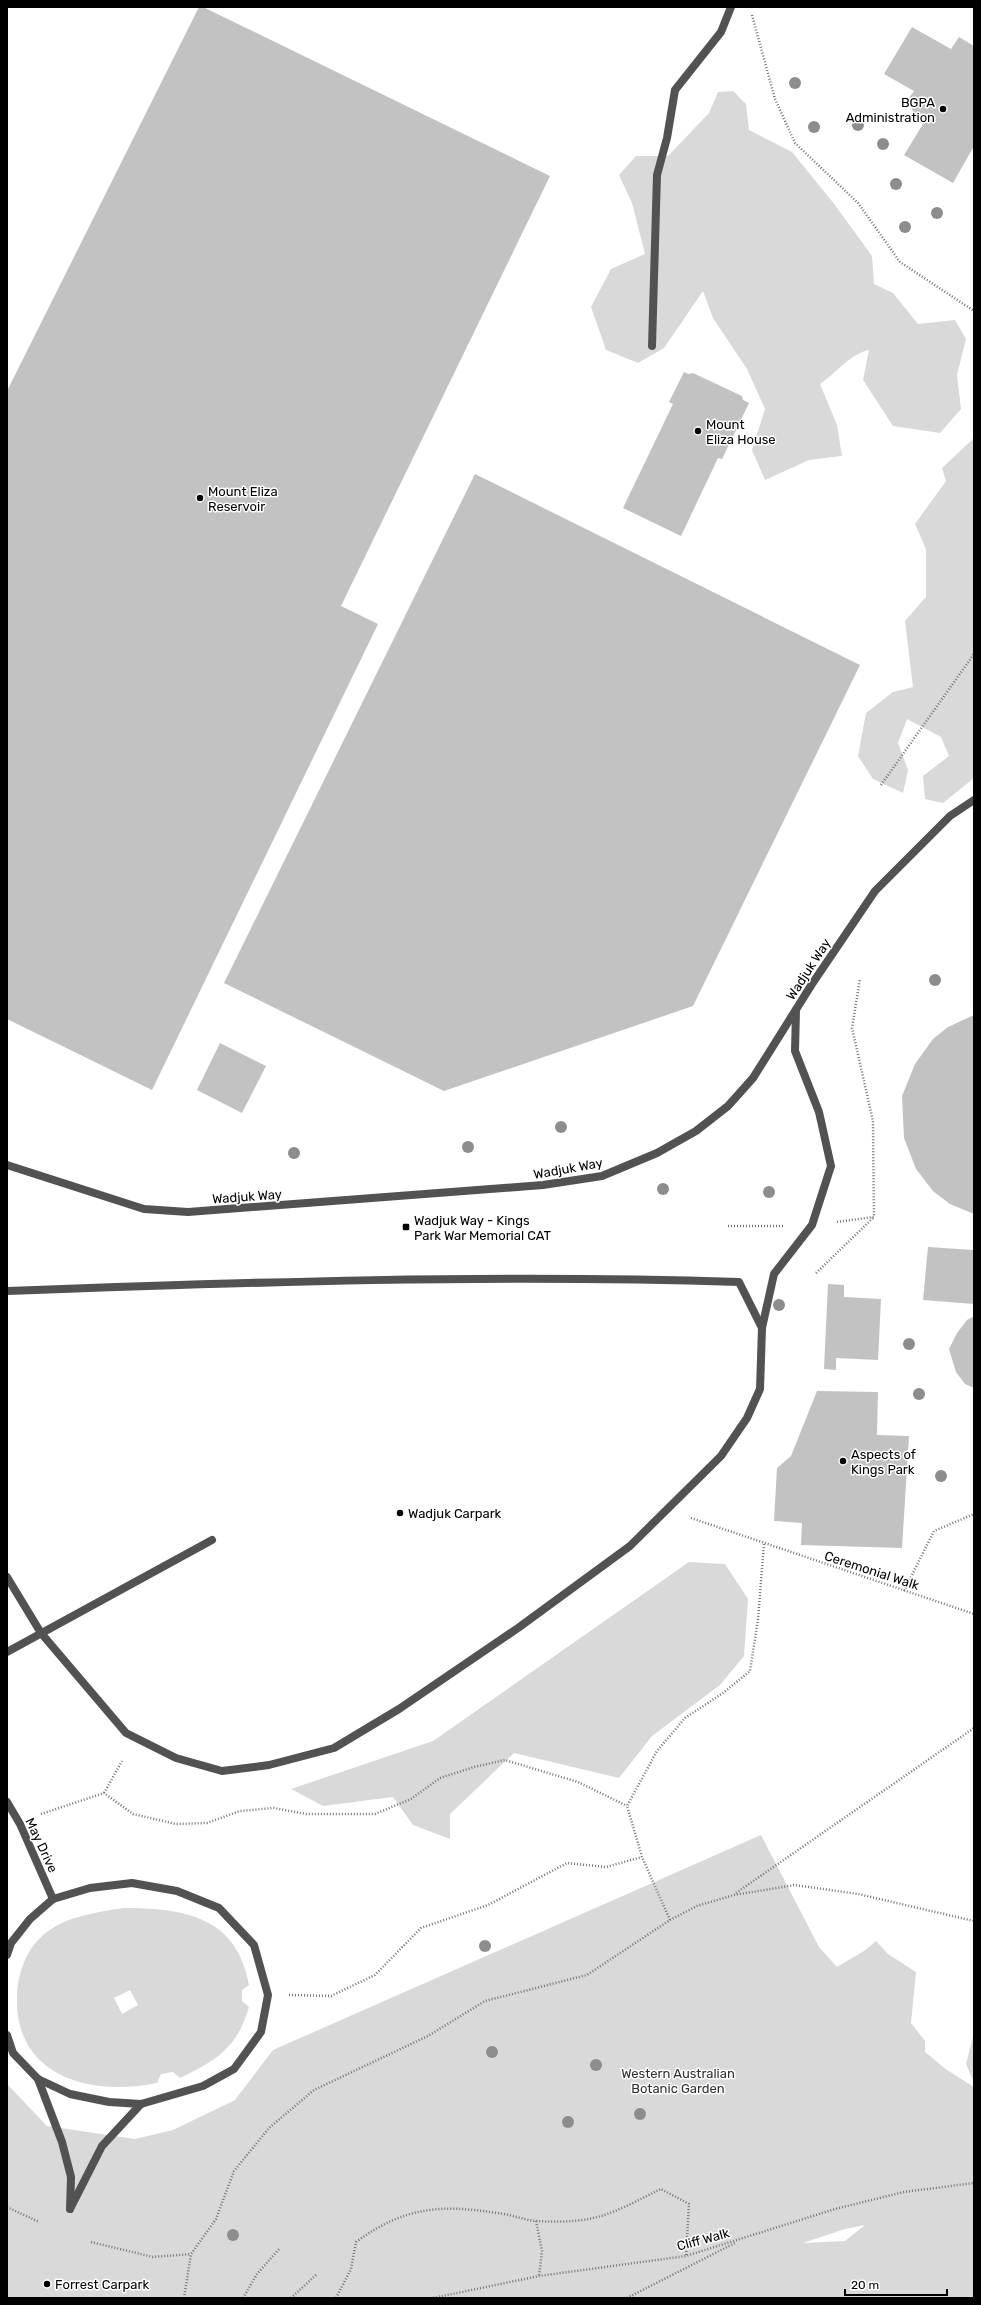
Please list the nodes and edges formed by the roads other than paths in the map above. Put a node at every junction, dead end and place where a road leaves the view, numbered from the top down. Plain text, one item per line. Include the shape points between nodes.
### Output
1 (731, 7) edge
2 (652, 346) dead end
3 (974, 800) edge
4 (796, 1010) junction
5 (7, 1165) edge
6 (7, 1291) edge
7 (762, 1328) junction
8 (212, 1540) dead end
9 (7, 1577) edge
10 (41, 1633) junction
11 (7, 1652) edge
12 (7, 1802) edge
13 (53, 1899) junction
14 (7, 1956) edge
15 (7, 2035) edge
16 (38, 2079) junction
17 (141, 2104) junction

1 - 2 street via 721,32 675,90 667,138 657,175
3 - 4 street, Wadjuk Way via 950,816 875,891
4 - 5 street, Wadjuk Way via 753,1078 728,1106 696,1131 657,1153 602,1176 543,1186 188,1212 144,1209
4 - 7 street via 795,1051 819,1112 831,1166 812,1225 774,1274
6 - 7 street via 320,1280 617,1278 739,1282
7 - 10 street via 760,1389 747,1418 721,1456 668,1510 630,1546 518,1628 399,1709 334,1748 269,1765 222,1771 176,1758 126,1733
8 - 10 street
9 - 10 street
10 - 11 street
12 - 13 street, May Drive via 20,1824
13 - 14 street via 30,1919 11,1943
13 - 17 street via 90,1888 132,1883 177,1891 219,1908 254,1945 268,1995 261,2032 234,2069 203,2086
15 - 16 street via 13,2053
16 - 17 street via 70,2094 109,2102
16 - 17 street via 62,2142 69,2170 70,2209 102,2146

